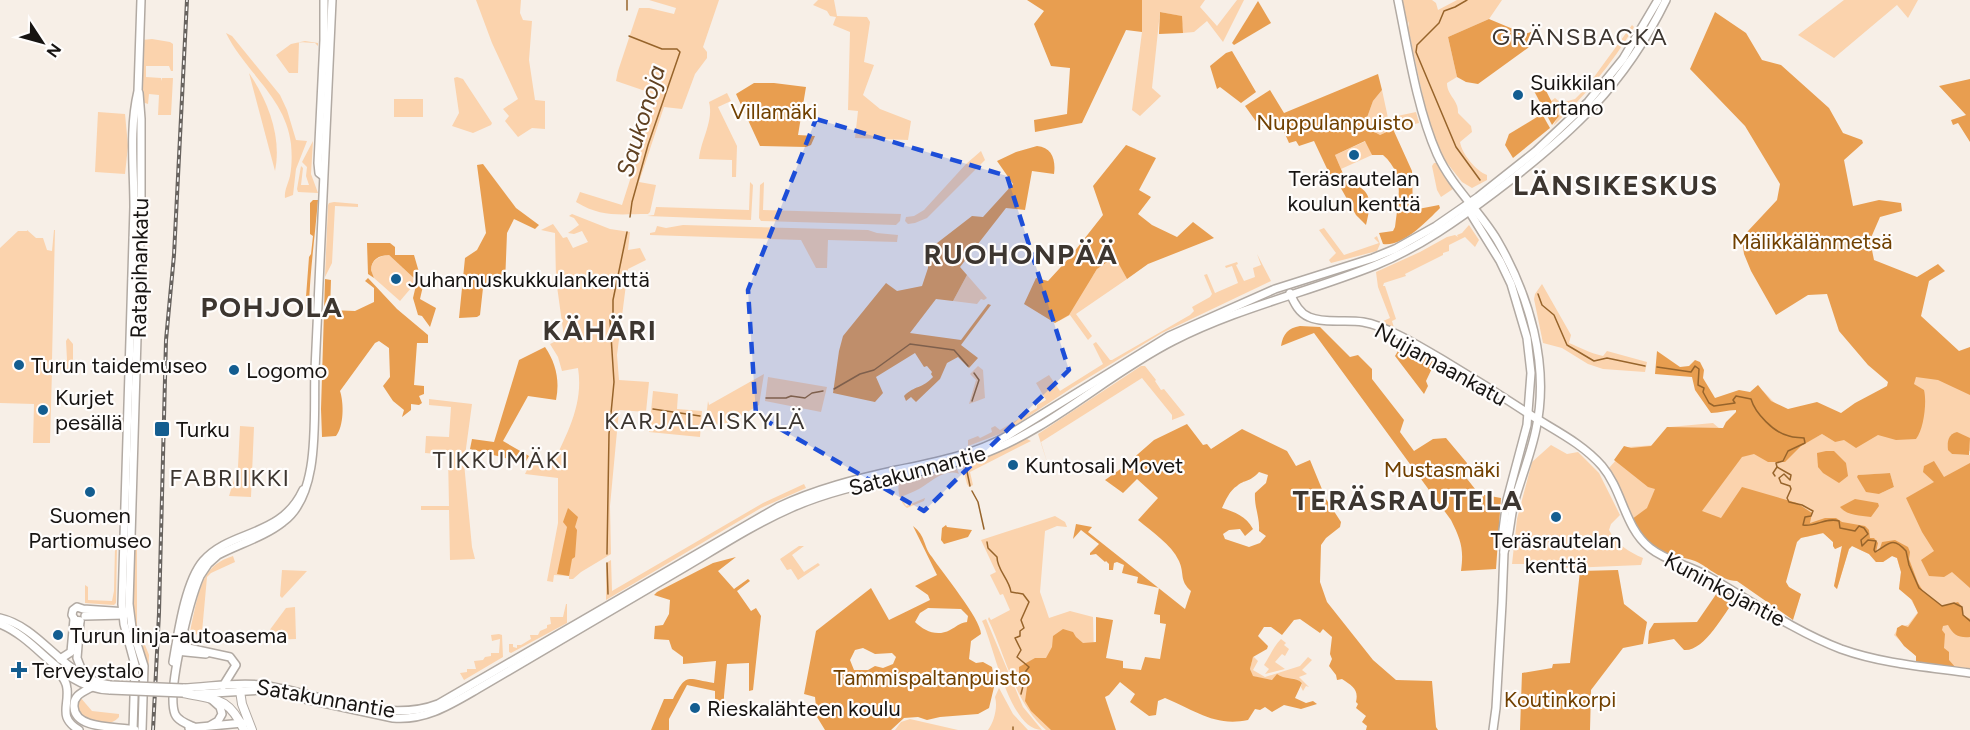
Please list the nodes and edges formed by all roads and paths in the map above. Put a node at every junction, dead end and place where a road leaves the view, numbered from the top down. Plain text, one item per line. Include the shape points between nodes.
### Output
1 (141, 0) edge
2 (324, 0) edge
3 (332, 0) edge
4 (1398, 0) edge
5 (1658, 0) edge
6 (1666, 0) edge
7 (323, 176) junction
8 (1471, 207) junction
9 (1287, 285) junction
10 (1291, 295) junction
11 (1529, 414) junction
12 (1538, 419) junction
13 (1504, 552) junction
14 (125, 613) junction
15 (80, 616) junction
16 (0, 618) edge
17 (0, 624) edge
18 (178, 649) junction
19 (77, 651) junction
20 (62, 661) junction
21 (53, 664) junction
22 (1970, 673) edge
23 (86, 678) junction
24 (223, 686) junction
25 (92, 687) junction
26 (110, 688) junction
27 (239, 688) junction
28 (183, 691) junction
29 (211, 699) junction
30 (365, 709) junction
31 (211, 725) junction
32 (246, 727) edge
33 (79, 730) edge
34 (134, 730) edge
35 (142, 730) edge
36 (1493, 730) edge

1 - 14 main road, Ratapihankatu via 133,149
2 - 7 main road via 318,163
3 - 7 main road
4 - 8 main road via 1430,136 1444,167
5 - 8 main road, Satakunnantie via 1623,59 1588,102
6 - 8 main road, Satakunnantie via 1637,52 1600,101 1560,140
7 - 18 main road via 315,424 308,488 303,500 284,519 223,546 204,560 190,585
8 - 9 main road, Satakunnantie via 1395,249
8 - 10 main road, Satakunnantie via 1399,255
8 - 11 main road via 1503,267 1524,322 1531,373
8 - 12 main road via 1512,269 1530,319 1539,372
9 - 10 main road, Nuijamaankatu
9 - 30 main road, Satakunnantie via 1168,336 991,445 823,489 768,512 438,704 400,711
10 - 11 main road, Nuijamaankatu via 1309,317 1382,327
10 - 30 main road, Satakunnantie via 1170,342 1029,432 991,451 832,493 772,516 441,710 393,718
11 - 12 main road, Nuijamaankatu
11 - 13 main road via 1506,509
12 - 13 main road
12 - 22 main road, Kuninkojantie via 1586,450 1602,467 1635,532 1658,554 1697,570 1841,649 1899,664
13 - 36 main road
14 - 15 main road
14 - 34 main road, Ratapihankatu via 135,665
14 - 35 main road, Ratapihankatu via 144,666
15 - 19 main road
15 - 20 main road via 71,652
16 - 20 main road via 19,626
17 - 21 main road
18 - 24 main road via 230,657 236,665
18 - 31 main road via 171,670 171,716 185,728
19 - 20 main road via 72,658
19 - 23 main road
20 - 21 main road
20 - 23 main road
21 - 25 main road
21 - 33 main road via 66,684 65,713
23 - 26 main road
24 - 27 main road, Satakunnantie
24 - 28 main road, Satakunnantie
25 - 26 main road
25 - 34 main road via 74,701 79,720 94,728
26 - 28 main road, bridge
27 - 28 main road, Satakunnantie
27 - 30 main road, Satakunnantie
27 - 32 highway
28 - 29 highway
29 - 31 main road via 222,714
29 - 32 highway via 228,706
31 - 32 main road

